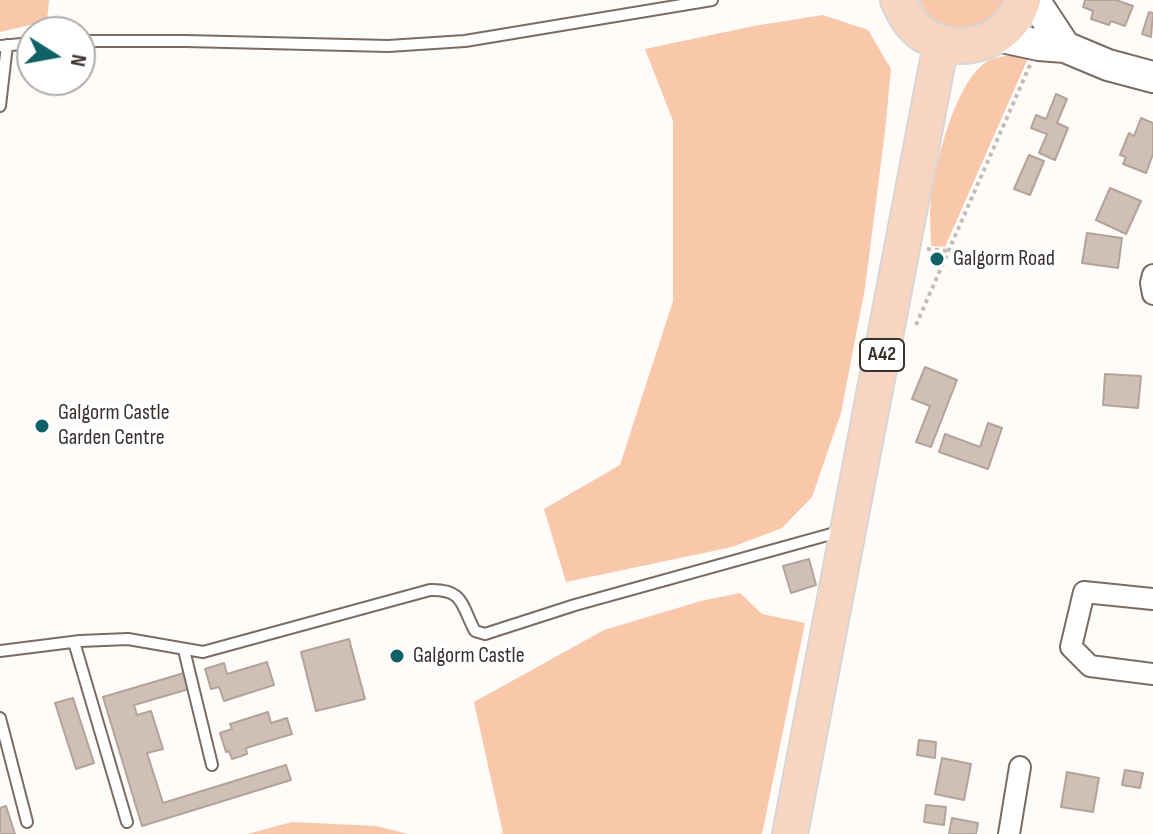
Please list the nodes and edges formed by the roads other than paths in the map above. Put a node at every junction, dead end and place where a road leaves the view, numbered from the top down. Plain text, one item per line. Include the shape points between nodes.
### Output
1 (712, 0) edge
2 (898, 0) edge
3 (1023, 0) edge
4 (1034, 0) edge
5 (997, 36) junction
6 (96, 41) edge
7 (941, 44) junction
8 (4, 45) edge
9 (1052, 46) junction
10 (1153, 77) edge
11 (0, 106) edge
12 (1153, 275) edge
13 (1153, 294) edge
14 (847, 529) junction
15 (1153, 599) edge
16 (74, 642) junction
17 (184, 650) junction
18 (0, 651) edge
19 (1153, 674) edge
20 (0, 718) edge
21 (212, 765) dead end
22 (1020, 767) dead end
23 (27, 822) dead end
24 (127, 822) dead end
25 (790, 834) edge
26 (1009, 834) edge

1 - 6 lane via 465,41 388,46
2 - 7 main road via 908,20
3 - 5 main road
4 - 9 street
5 - 7 main road via 960,47
5 - 9 street
7 - 14 main road, A42
8 - 11 lane
9 - 10 street
12 - 13 street
14 - 17 lane via 485,634 475,631 460,598 447,589 203,652
14 - 25 main road, A42
15 - 19 street via 1084,592 1071,647 1090,666
16 - 17 lane via 128,639
16 - 18 lane
16 - 24 lane
17 - 21 lane
20 - 23 lane
22 - 26 street

